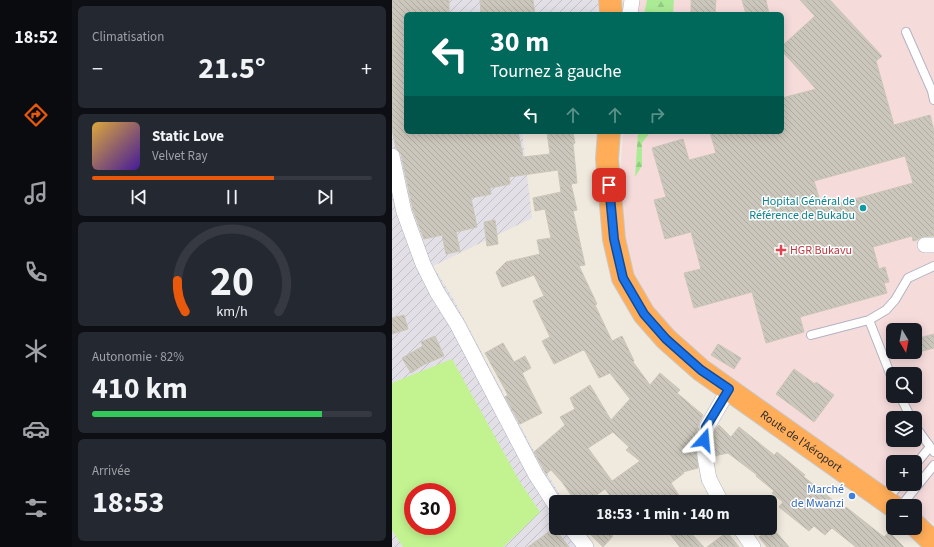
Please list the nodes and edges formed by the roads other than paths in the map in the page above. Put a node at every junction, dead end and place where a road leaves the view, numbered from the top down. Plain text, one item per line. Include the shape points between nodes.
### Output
1 (610, 0) edge
2 (632, 0) edge
3 (611, 12) edge
4 (630, 12) edge
5 (906, 32) dead end
6 (934, 100) edge
7 (609, 134) edge
8 (392, 156) edge
9 (934, 266) edge
10 (869, 320) junction
11 (811, 335) dead end
12 (887, 367) edge
13 (729, 389) junction
14 (922, 435) edge
15 (932, 449) edge
16 (922, 458) edge
17 (934, 464) edge
18 (549, 495) edge
19 (717, 495) edge
20 (886, 499) edge
21 (898, 499) edge
22 (922, 532) edge
23 (577, 535) edge
24 (745, 535) edge
25 (934, 543) edge
26 (586, 547) edge
27 (753, 547) edge

1 - 3 highway
2 - 4 street
5 - 6 lane
7 - 13 highway, Route de l'Aéroport via 607,159 614,239 623,278 644,314 666,339 701,370
8 - 18 street via 404,212 423,264
9 - 10 lane via 908,278 886,310
10 - 11 lane
10 - 12 lane
13 - 19 street via 706,427 704,440 709,480
13 - 20 highway, Route de l'Aéroport
14 - 15 lane
15 - 16 lane
17 - 21 lane
22 - 25 highway
23 - 26 street
24 - 27 street

